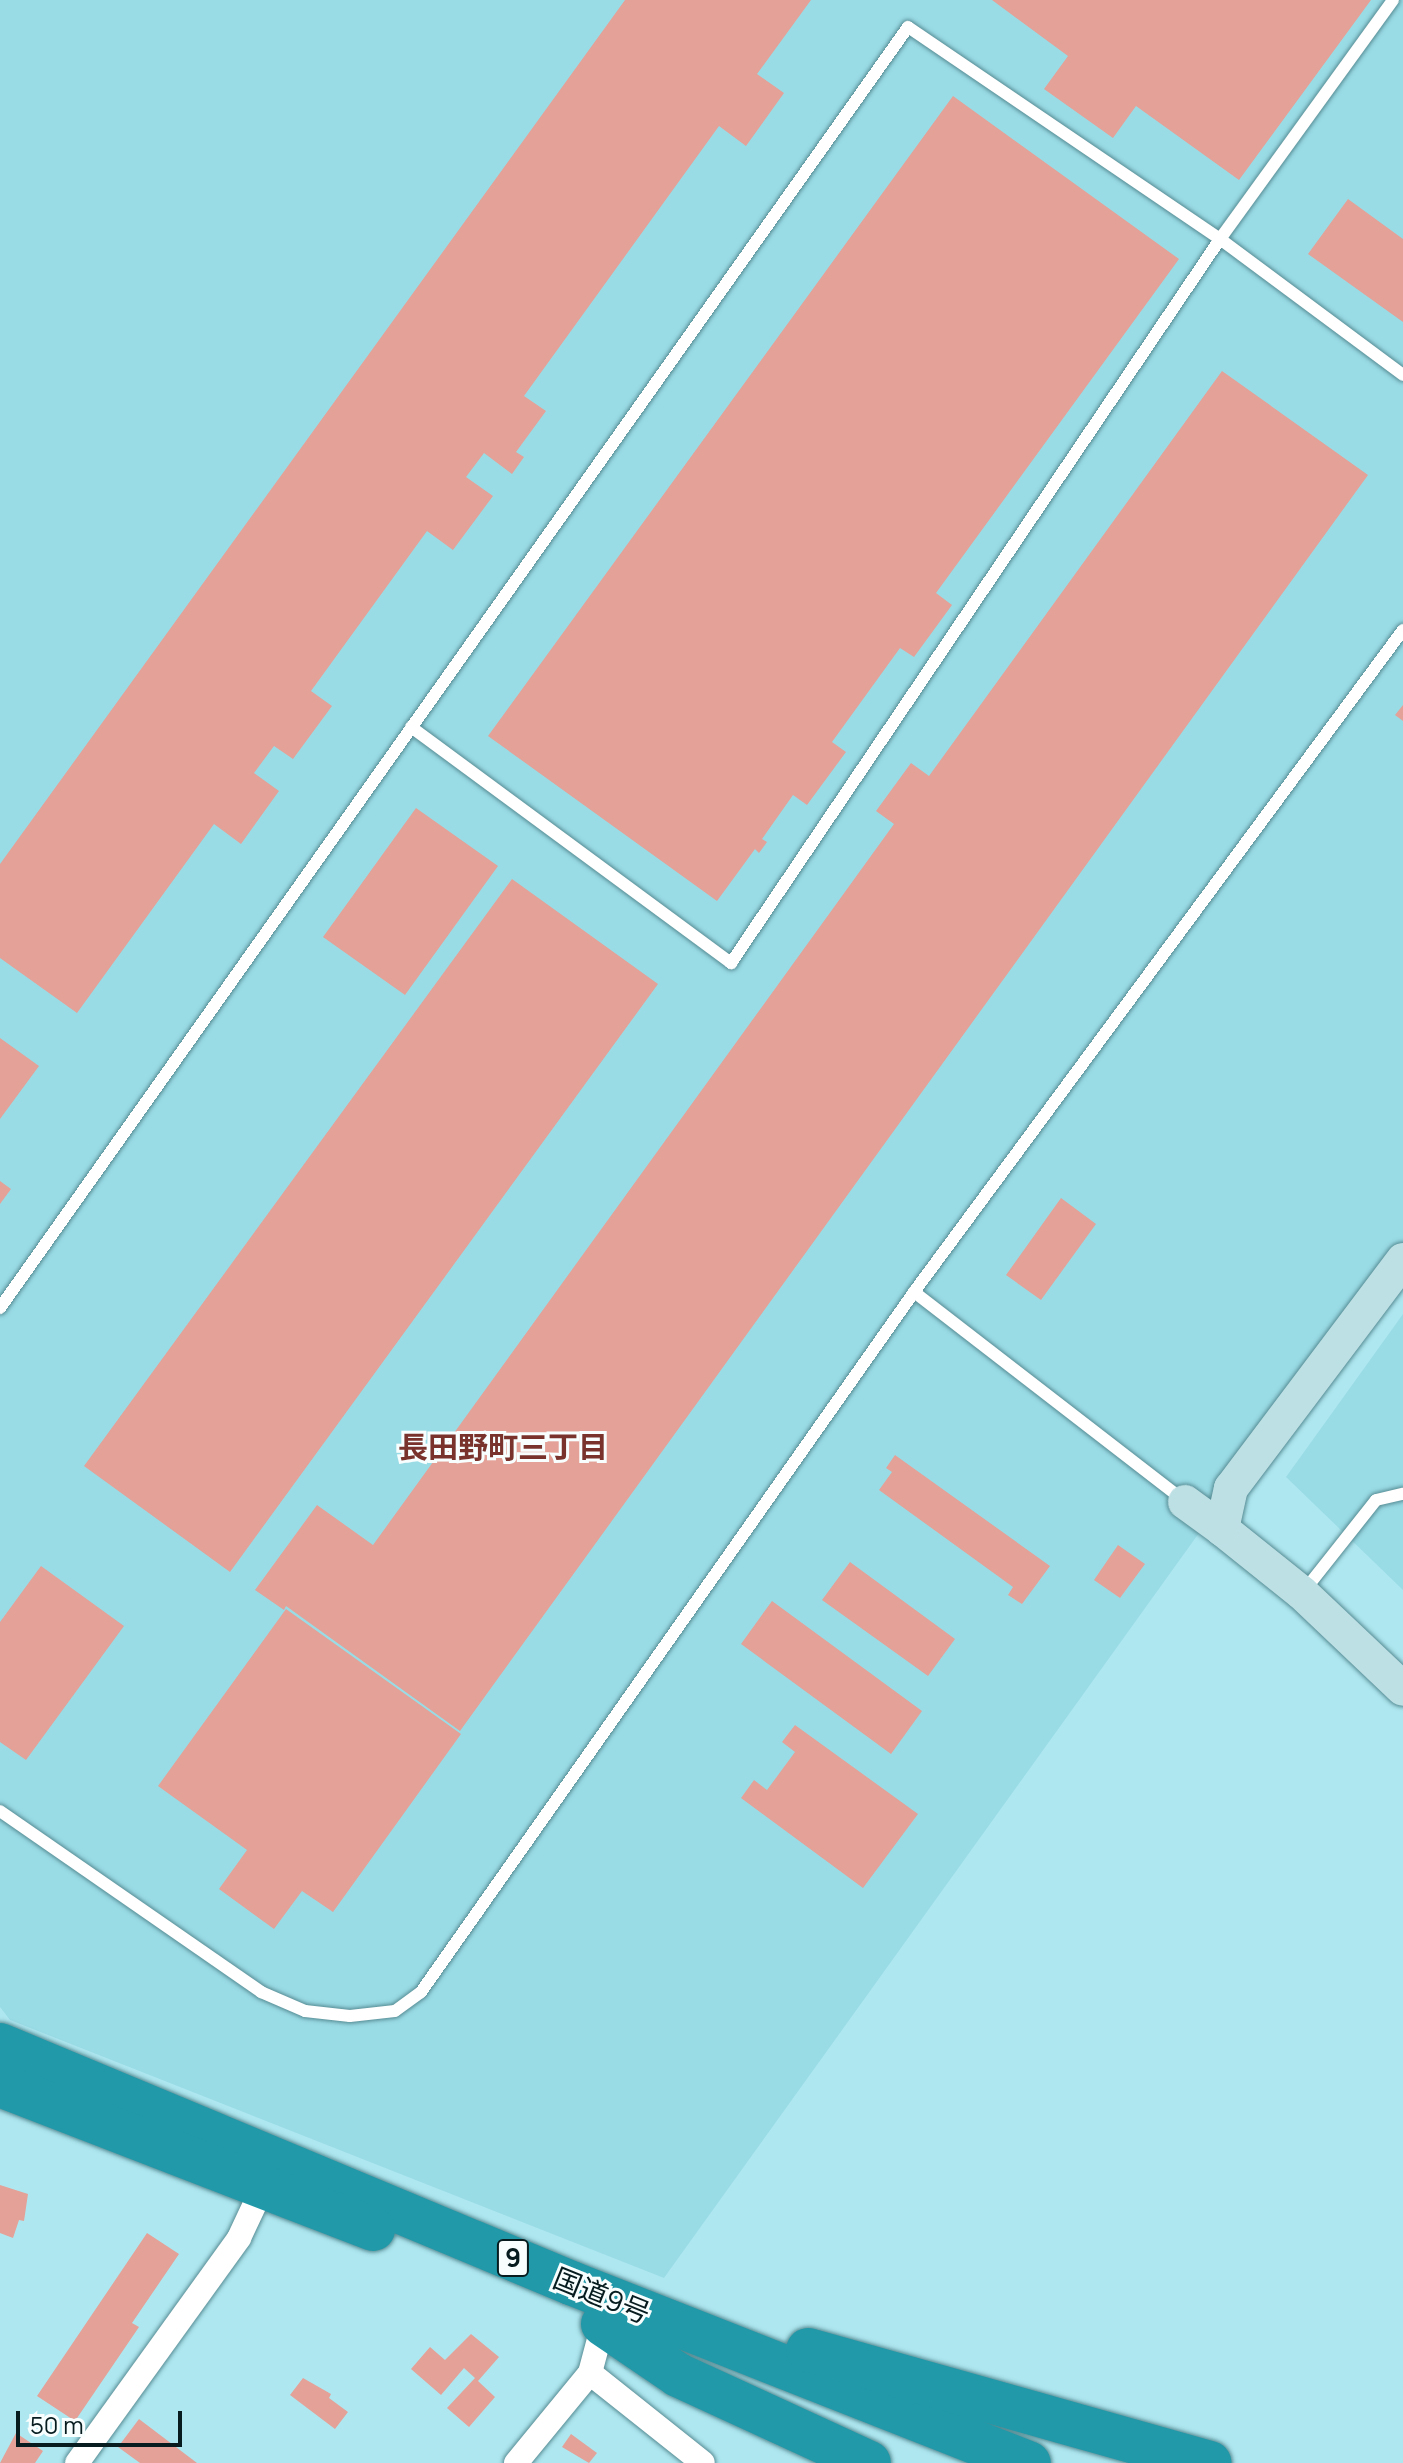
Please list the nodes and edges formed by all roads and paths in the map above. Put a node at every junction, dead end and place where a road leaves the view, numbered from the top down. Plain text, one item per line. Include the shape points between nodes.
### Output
1 (1393, 0) edge
2 (1220, 239) junction
3 (1403, 375) edge
4 (1403, 630) edge
5 (411, 727) junction
6 (1403, 1260) edge
7 (914, 1292) junction
8 (0, 1308) edge
9 (1403, 1494) edge
10 (1185, 1502) joint
11 (1222, 1529) junction
12 (1302, 1593) junction
13 (1403, 1689) edge
14 (0, 1811) edge
15 (0, 2045) edge
16 (0, 2085) edge
17 (262, 2189) junction
18 (571, 2283) junction
19 (603, 2324) junction
20 (590, 2373) junction
21 (90, 2459) edge
22 (516, 2463) edge
23 (703, 2463) edge
24 (869, 2463) edge
25 (962, 2463) edge
26 (1029, 2463) edge
27 (1209, 2463) edge

1 - 2 lane
2 - 3 lane
2 - 5 lane via 908,27
2 - 5 lane via 731,963
4 - 7 lane
5 - 8 lane
6 - 11 street via 1231,1488
7 - 10 lane
7 - 14 lane via 421,1992 395,2011 350,2016 305,2011 261,1992
9 - 12 lane via 1376,1500
10 - 11 street
11 - 12 street
12 - 13 street via 1342,1637
15 - 18 highway, 国道9号 / 9
16 - 17 highway, 国道9号 / 9
17 - 19 highway, 国道9号 / 9 via 413,2244
17 - 21 street via 239,2238
18 - 26 highway, 国道9号 / 9
18 - 27 highway
19 - 20 street
19 - 24 highway via 678,2375
19 - 25 highway, 国道9号 / 9
20 - 22 street
20 - 23 street

